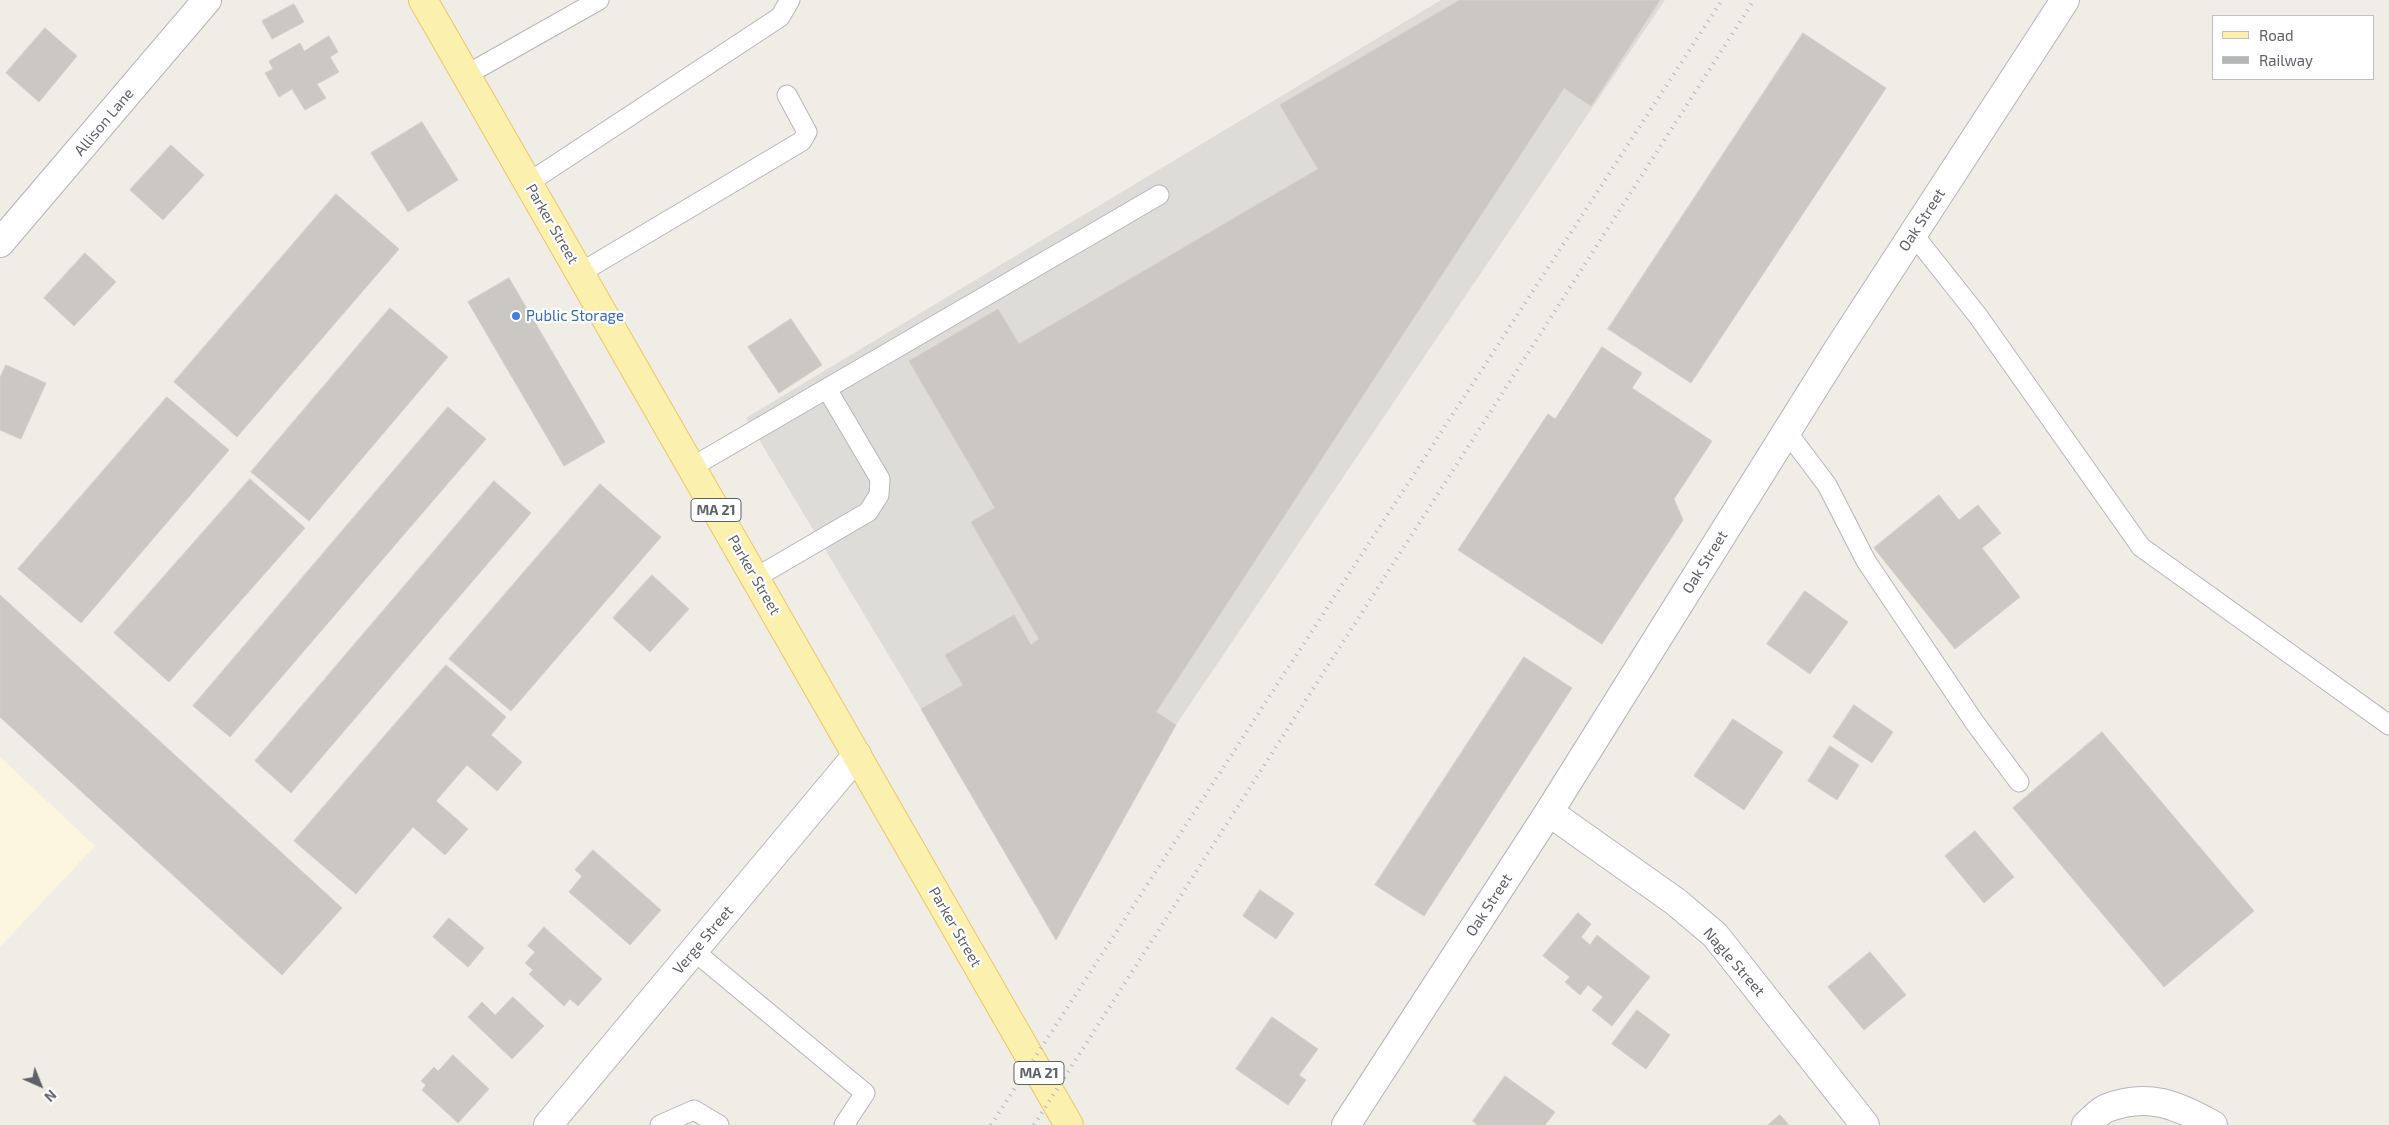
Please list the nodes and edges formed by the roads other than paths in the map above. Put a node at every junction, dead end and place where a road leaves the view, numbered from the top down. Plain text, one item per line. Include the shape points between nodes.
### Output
1 (207, 0) edge
2 (423, 0) edge
3 (599, 0) edge
4 (790, 0) edge
5 (2065, 0) edge
6 (466, 75) junction
7 (787, 95) dead end
8 (528, 183) junction
9 (1159, 195) dead end
10 (1914, 234) junction
11 (0, 243) edge
12 (580, 273) junction
13 (826, 389) junction
14 (1787, 432) junction
15 (692, 468) junction
16 (755, 578) junction
17 (2389, 725) edge
18 (857, 756) junction
19 (2019, 782) dead end
20 (1549, 812) junction
21 (694, 951) junction
22 (548, 1125) edge
23 (660, 1125) edge
24 (719, 1125) edge
25 (844, 1125) edge
26 (1069, 1125) edge
27 (1346, 1125) edge
28 (1865, 1125) edge
29 (2086, 1125) edge
30 (2213, 1125) edge

1 - 11 street, Allison Lane
2 - 6 main road, Parker Street / MA 21
3 - 6 lane
4 - 8 lane via 780,16
5 - 10 street, Oak Street
6 - 8 main road, Parker Street / MA 21
7 - 12 lane via 805,125 807,132 802,141
8 - 12 main road, Parker Street / MA 21
9 - 13 lane
10 - 14 street, Oak Street
10 - 17 lane via 1978,316 2141,547
12 - 15 main road, Parker Street / MA 21
13 - 15 lane
13 - 16 lane via 880,479 879,495 868,512
14 - 19 lane via 1827,485 1866,561 1975,723
14 - 20 street, Oak Street
15 - 16 main road, Parker Street / MA 21
16 - 18 main road, Parker Street / MA 21
18 - 21 street, Verge Street
18 - 26 main road, Parker Street / MA 21
20 - 27 street, Oak Street
20 - 28 street, Nagle Street via 1676,902 1714,935
21 - 22 street, Verge Street
21 - 25 lane via 865,1093
23 - 24 lane via 694,1110
29 - 30 street via 2106,1109 2142,1099 2181,1107

